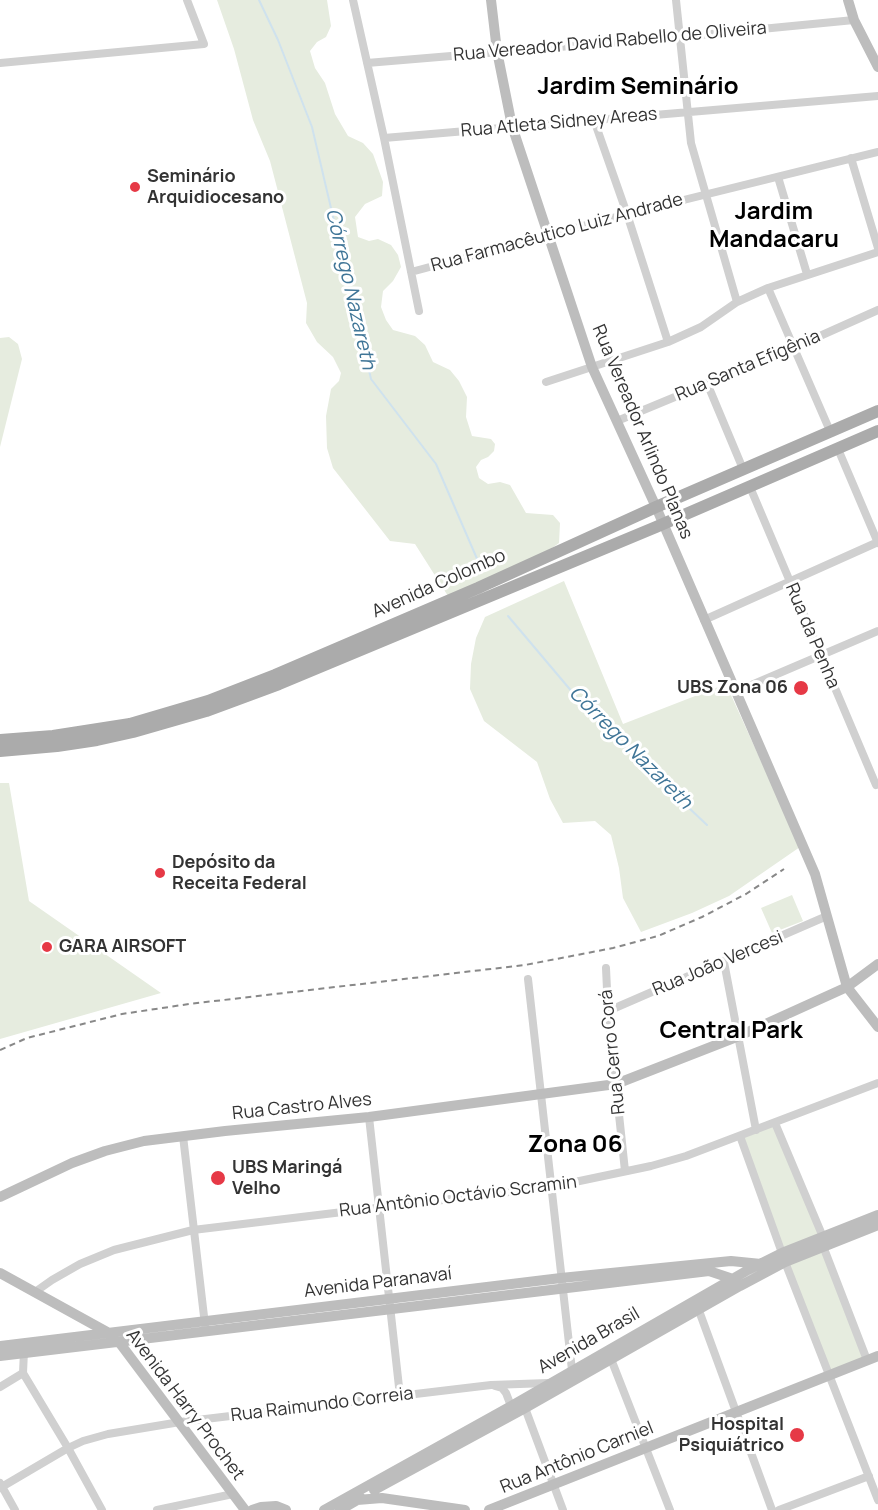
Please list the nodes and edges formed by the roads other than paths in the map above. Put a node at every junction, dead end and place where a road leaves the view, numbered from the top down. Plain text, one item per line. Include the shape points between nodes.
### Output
1 (187, 0) edge
2 (353, 0) edge
3 (491, 0) edge
4 (676, 0) edge
5 (848, 0) edge
6 (854, 20) junction
7 (679, 38) junction
8 (497, 51) junction
9 (0, 63) edge
10 (367, 63) junction
11 (878, 67) edge
12 (878, 96) edge
13 (687, 113) junction
14 (594, 120) junction
15 (512, 126) junction
16 (384, 138) junction
17 (878, 152) edge
18 (851, 158) junction
19 (778, 177) junction
20 (705, 195) junction
21 (627, 214) junction
22 (548, 234) junction
23 (878, 250) edge
24 (411, 272) junction
25 (807, 274) junction
26 (768, 288) junction
27 (737, 302) junction
28 (878, 310) edge
29 (419, 311) dead end
30 (668, 342) junction
31 (793, 348) junction
32 (592, 367) junction
33 (546, 382) dead end
34 (707, 383) junction
35 (878, 411) edge
36 (617, 421) junction
37 (830, 431) junction
38 (878, 431) edge
39 (838, 449) junction
40 (786, 451) junction
41 (793, 468) junction
42 (743, 469) junction
43 (750, 487) junction
44 (656, 507) junction
45 (663, 524) junction
46 (878, 542) edge
47 (789, 580) junction
48 (704, 620) junction
49 (878, 631) edge
50 (820, 655) junction
51 (735, 692) junction
52 (0, 740) edge
53 (4, 752) edge
54 (876, 785) dead end
55 (828, 916) junction
56 (724, 962) junction
57 (878, 964) edge
58 (606, 968) dead end
59 (528, 979) dead end
60 (847, 987) junction
61 (608, 1011) junction
62 (878, 1027) edge
63 (739, 1036) junction
64 (878, 1083) edge
65 (616, 1084) junction
66 (542, 1094) junction
67 (369, 1117) junction
68 (775, 1123) junction
69 (756, 1130) junction
70 (183, 1136) junction
71 (740, 1136) junction
72 (626, 1172) junction
73 (551, 1187) junction
74 (0, 1197) edge
75 (378, 1207) junction
76 (878, 1215) edge
77 (878, 1225) edge
78 (193, 1230) junction
79 (823, 1242) junction
80 (784, 1257) junction
81 (761, 1264) junction
82 (0, 1273) edge
83 (736, 1283) junction
84 (562, 1284) junction
85 (35, 1292) junction
86 (390, 1304) junction
87 (698, 1308) junction
88 (204, 1321) junction
89 (107, 1332) junction
90 (206, 1332) junction
91 (119, 1342) junction
92 (0, 1346) edge
93 (23, 1348) junction
94 (0, 1356) edge
95 (878, 1356) edge
96 (611, 1359) junction
97 (867, 1360) junction
98 (572, 1370) junction
99 (23, 1373) junction
100 (830, 1376) junction
101 (549, 1383) junction
102 (491, 1385) junction
103 (0, 1387) edge
104 (400, 1396) junction
105 (511, 1406) junction
106 (525, 1408) junction
107 (736, 1411) junction
108 (180, 1422) junction
109 (68, 1448) junction
110 (646, 1449) junction
111 (868, 1476) junction
112 (1, 1486) edge
113 (553, 1486) junction
114 (232, 1494) junction
115 (357, 1500) junction
116 (878, 1500) edge
117 (15, 1510) edge
118 (102, 1510) edge
119 (158, 1510) edge
120 (245, 1510) edge
121 (252, 1510) edge
122 (286, 1510) edge
123 (324, 1510) edge
124 (340, 1510) edge
125 (465, 1510) edge
126 (489, 1510) edge
127 (563, 1510) edge
128 (670, 1510) edge
129 (772, 1510) edge
130 (779, 1510) edge

1 - 9 street via 204,44
2 - 10 street
3 - 8 street, Rua Vereador Arlindo Planas
4 - 7 street
5 - 6 street
6 - 7 street, Rua Vereador David Rabello de Oliveira
6 - 11 street
7 - 8 street, Rua Vereador David Rabello de Oliveira
7 - 13 street
8 - 10 street, Rua Vereador David Rabello de Oliveira
8 - 15 street, Rua Vereador Arlindo Planas
10 - 16 street
12 - 13 street, Rua Atleta Sidney Areas
13 - 14 street, Rua Atleta Sidney Areas
13 - 20 street
14 - 15 street, Rua Atleta Sidney Areas
14 - 21 street
15 - 16 street, Rua Atleta Sidney Areas
15 - 22 street, Rua Vereador Arlindo Planas
16 - 24 street
17 - 18 street, Rua Farmacêutico Luiz Andrade
18 - 19 street, Rua Farmacêutico Luiz Andrade
18 - 23 street
19 - 20 street, Rua Farmacêutico Luiz Andrade
19 - 25 street
20 - 21 street, Rua Farmacêutico Luiz Andrade
20 - 27 street
21 - 22 street, Rua Farmacêutico Luiz Andrade
21 - 30 street
22 - 24 street, Rua Farmacêutico Luiz Andrade
22 - 32 street, Rua Vereador Arlindo Planas
23 - 25 street
24 - 29 street
25 - 26 street
26 - 27 street
26 - 31 street
27 - 30 street via 701,327
28 - 31 street, Rua Santa Efigênia
30 - 32 street
31 - 34 street, Rua Santa Efigênia
31 - 37 street
32 - 33 street
32 - 36 street, Rua Vereador Arlindo Planas
34 - 36 street, Rua Santa Efigênia
34 - 42 street
35 - 37 main road, Avenida Colombo
36 - 44 street, Rua Vereador Arlindo Planas
37 - 40 main road, Avenida Colombo
38 - 39 main road, Avenida Colombo
39 - 41 main road, Avenida Colombo
39 - 46 street
40 - 41 main road
40 - 42 main road, Avenida Colombo
41 - 43 main road, Avenida Colombo
42 - 44 main road, Avenida Colombo
43 - 45 main road, Avenida Colombo
43 - 47 street, Rua da Penha
44 - 45 street, Rua Vereador Arlindo Planas
44 - 52 main road, Avenida Colombo via 478,588 208,702 130,724
45 - 48 street, Rua Vereador Arlindo Planas
45 - 53 main road, Avenida Colombo via 206,711 97,740
46 - 47 street
47 - 48 street
47 - 50 street, Rua da Penha
48 - 51 street, Rua Vereador Arlindo Planas
49 - 50 street
50 - 51 street
50 - 54 street, Rua da Penha
51 - 55 street, Rua Vereador Arlindo Planas via 809,862
55 - 56 street, Rua João Vercesi
55 - 60 street, Rua Vereador Arlindo Planas
56 - 61 street, Rua João Vercesi
56 - 63 street
57 - 60 street, Rua Castro Alves
58 - 61 street, Rua Cerro Corá
59 - 66 street
60 - 62 street
60 - 63 street, Rua Castro Alves
61 - 65 street, Rua Cerro Corá
63 - 65 street, Rua Castro Alves
63 - 69 street
64 - 68 street, Rua Antônio Octávio Scramin
65 - 66 street, Rua Castro Alves
65 - 72 street, Rua Cerro Corá
66 - 67 street, Rua Castro Alves
66 - 73 street
67 - 70 street, Rua Castro Alves
67 - 75 street
68 - 69 street, Rua Antônio Octávio Scramin
68 - 79 street
69 - 71 street, Rua Antônio Octávio Scramin
70 - 74 street, Rua Castro Alves via 105,1151
70 - 78 street
71 - 72 street, Rua Antônio Octávio Scramin
71 - 80 street
72 - 73 street, Rua Antônio Octávio Scramin
73 - 75 street, Rua Antônio Octávio Scramin
73 - 84 street
75 - 78 street, Rua Antônio Octávio Scramin
75 - 86 street
76 - 79 street, Avenida Brasil
77 - 79 street, Avenida Brasil
78 - 85 street, Rua Antônio Octávio Scramin via 114,1250 80,1264
78 - 88 street
79 - 80 street, Avenida Brasil
79 - 97 street
80 - 81 street, Avenida Brasil
80 - 83 street, Avenida Brasil
80 - 100 street
81 - 83 street, Avenida Brasil
81 - 84 street, Avenida Paranavaí via 731,1261
82 - 85 street, Avenida Harry Prochet
83 - 84 street, Avenida Paranavaí via 709,1271
83 - 87 street, Avenida Brasil
83 - 98 street, Avenida Brasil
84 - 86 street, Avenida Paranavaí
84 - 98 street
85 - 89 street, Avenida Harry Prochet
86 - 88 street, Avenida Paranavaí
86 - 90 street, Avenida Paranavaí
86 - 104 street
87 - 96 street, Avenida Brasil
87 - 107 street
88 - 89 street, Avenida Paranavaí
88 - 90 street
89 - 91 street, Avenida Harry Prochet
89 - 93 street, Avenida Paranavaí
90 - 91 street, Avenida Paranavaí
91 - 93 street, Avenida Paranavaí
91 - 108 street, Avenida Harry Prochet
92 - 93 street, Avenida Paranavaí
93 - 94 street, Avenida Paranavaí
93 - 99 street
95 - 97 street, Rua Antônio Carniel
96 - 106 street, Avenida Brasil
96 - 110 street
97 - 100 street, Rua Antônio Carniel
98 - 101 street, Avenida Brasil
99 - 103 street
99 - 109 street
100 - 107 street, Rua Antônio Carniel
100 - 111 street
101 - 102 street, Rua Raimundo Correia
101 - 105 street, Avenida Brasil
102 - 104 street, Rua Raimundo Correia
102 - 105 street via 502,1388
104 - 108 street, Rua Raimundo Correia
105 - 123 street, Avenida Brasil
106 - 113 street
106 - 115 street, Avenida Brasil
107 - 110 street, Rua Antônio Carniel
107 - 129 street
108 - 109 street, Rua Raimundo Correia via 108,1434
108 - 114 street, Avenida Harry Prochet
109 - 112 street, Rua Raimundo Correia
109 - 118 street
110 - 113 street, Rua Antônio Carniel
110 - 128 street
111 - 116 street
111 - 130 street
112 - 117 street
113 - 126 street, Rua Antônio Carniel
113 - 127 street
114 - 119 street
114 - 120 street, Avenida Harry Prochet
115 - 124 street, Avenida Brasil
115 - 125 street via 382,1498
121 - 122 street via 276,1506

